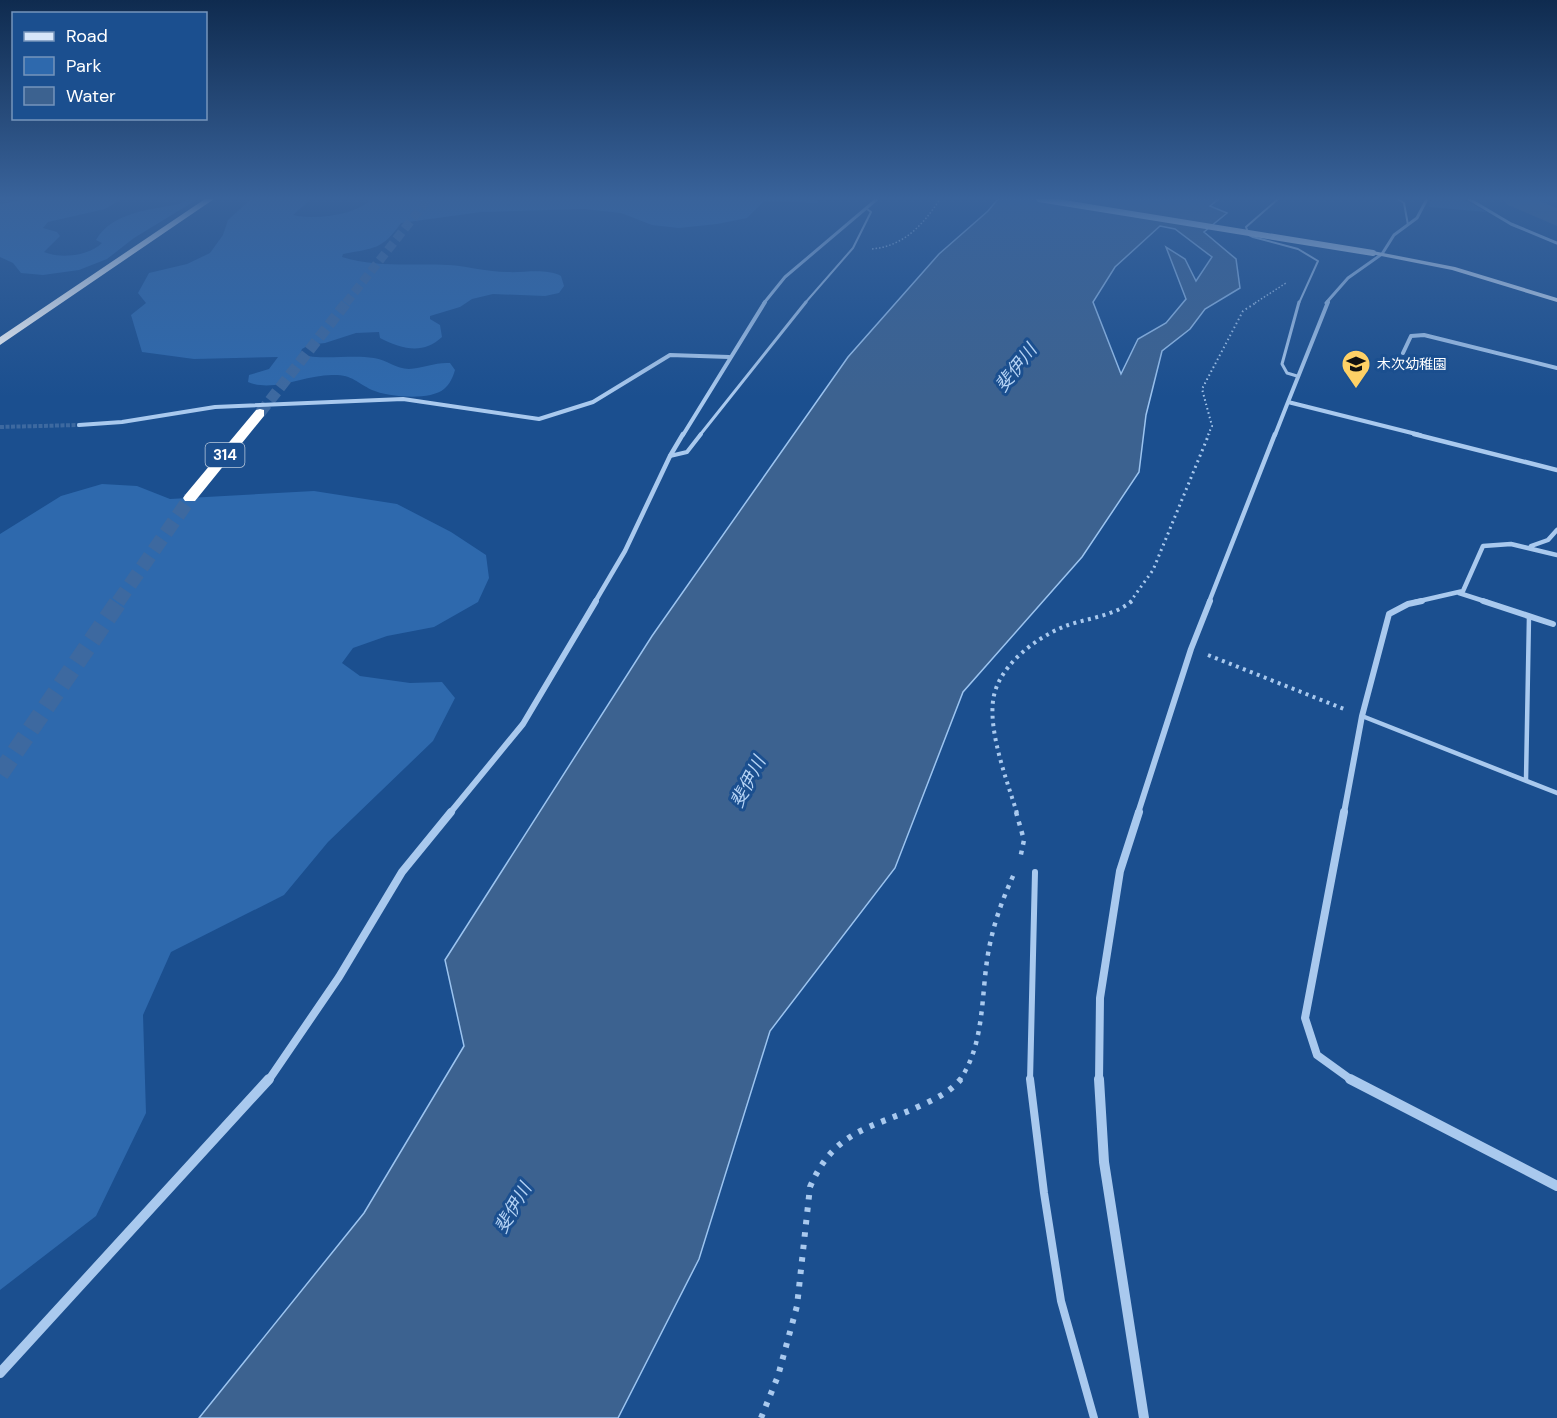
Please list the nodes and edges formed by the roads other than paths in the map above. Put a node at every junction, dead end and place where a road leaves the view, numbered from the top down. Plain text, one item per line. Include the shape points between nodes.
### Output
1 (113, 265) edge
2 (799, 265) edge
3 (838, 265) edge
4 (1315, 265) edge
5 (1366, 265) edge
6 (1439, 265) edge
7 (1557, 300) edge
8 (0, 342) edge
9 (1403, 353) dead end
10 (729, 357) junction
11 (1557, 368) edge
12 (1297, 376) junction
13 (1288, 402) junction
14 (260, 413) tunnel mouth
15 (79, 425) tunnel mouth
16 (670, 456) junction
17 (1557, 470) edge
18 (190, 498) tunnel mouth
19 (1557, 530) edge
20 (1531, 547) junction
21 (1557, 555) edge
22 (1459, 593) junction
23 (1529, 616) junction
24 (1553, 624) dead end
25 (1362, 716) junction
26 (1526, 780) junction
27 (1557, 793) edge
28 (1035, 872) dead end
29 (1557, 1186) edge
30 (0, 1373) edge
31 (1094, 1418) edge
32 (1144, 1418) edge

1 - 8 highway
2 - 10 street via 760,308
3 - 16 lane via 687,452
4 - 12 lane via 1300,299 1282,364 1287,373
5 - 12 street via 1348,278 1326,304
6 - 7 main road
9 - 11 street via 1411,336 1424,335
10 - 15 street via 670,355 592,402 539,419 403,399 215,407
10 - 16 street
12 - 13 street
13 - 17 street
13 - 32 street via 1191,649 1120,871 1100,998 1098,1054 1104,1162
14 - 18 highway, 314
16 - 30 street via 625,550 523,724 402,872 274,1074
19 - 20 street via 1548,540
20 - 21 street
20 - 22 street via 1500,543 1483,546 1466,587
22 - 23 street
22 - 25 street via 1408,604 1389,614
23 - 24 street
23 - 26 lane
25 - 26 lane
25 - 29 street via 1305,1018 1317,1055 1353,1081
26 - 27 lane
28 - 31 lane via 1029,1069 1061,1301

